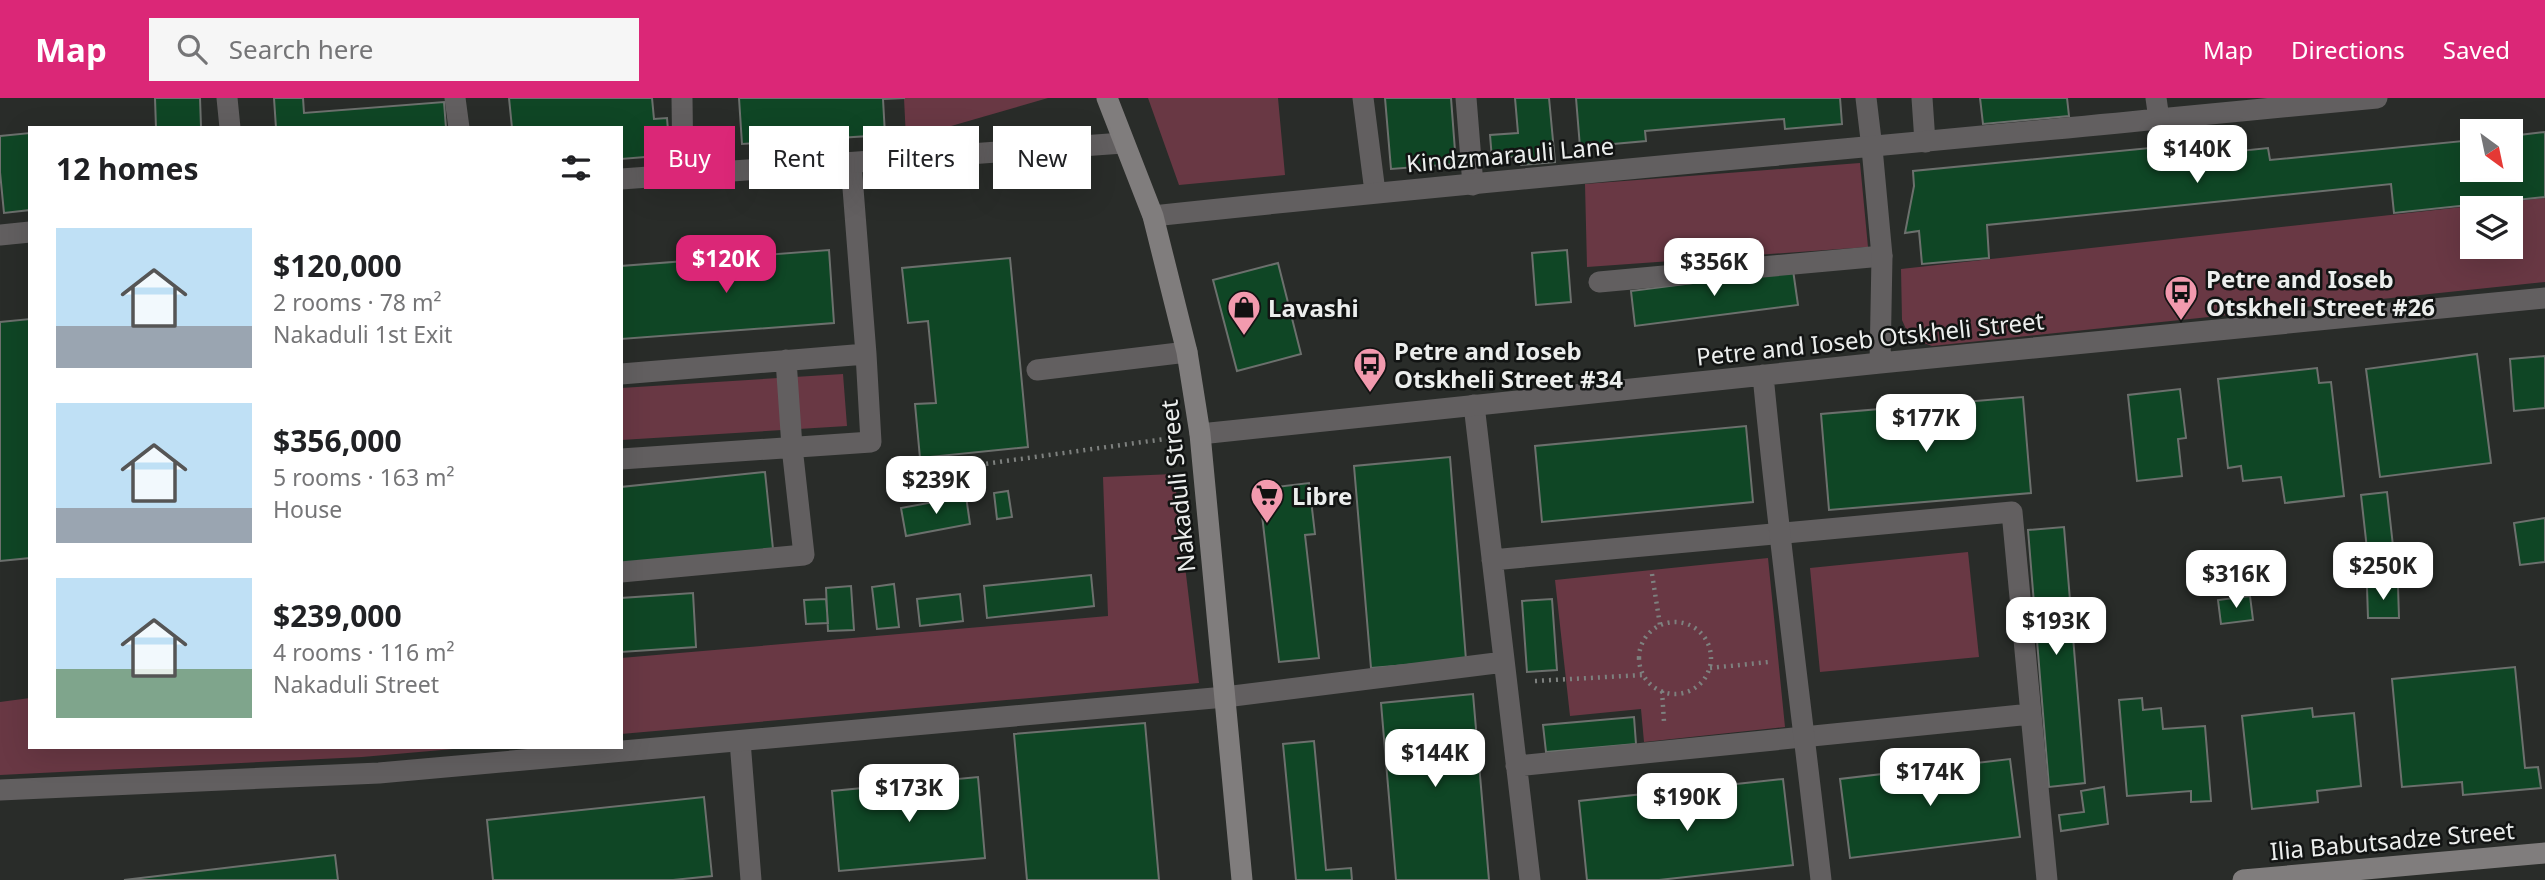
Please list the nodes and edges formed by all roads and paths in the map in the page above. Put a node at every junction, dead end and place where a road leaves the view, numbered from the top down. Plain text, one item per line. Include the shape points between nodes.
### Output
1 (226, 98) edge
2 (455, 98) edge
3 (682, 98) edge
4 (1107, 98) edge
5 (1363, 98) edge
6 (1466, 98) edge
7 (1866, 98) edge
8 (1922, 98) edge
9 (2377, 98) edge
10 (2158, 108) edge
11 (230, 126) edge
12 (459, 126) edge
13 (682, 126) edge
14 (1925, 142) junction
15 (1123, 143) junction
16 (1871, 148) junction
17 (851, 163) junction
18 (735, 171) edge
19 (644, 178) edge
20 (623, 179) edge
21 (1473, 185) junction
22 (1375, 192) junction
23 (1153, 216) junction
24 (28, 232) edge
25 (0, 235) edge
26 (1882, 256) junction
27 (1598, 282) dead end
28 (2545, 298) edge
29 (1187, 352) junction
30 (866, 354) junction
31 (786, 360) junction
32 (1880, 363) junction
33 (1037, 370) dead end
34 (623, 374) edge
35 (1763, 375) junction
36 (1474, 405) junction
37 (1200, 434) junction
38 (872, 442) junction
39 (792, 447) junction
40 (623, 458) edge
41 (1778, 534) junction
42 (1648, 545) junction
43 (1492, 560) junction
44 (623, 572) edge
45 (1660, 625) junction
46 (1796, 660) junction
47 (1710, 668) junction
48 (1506, 673) junction
49 (1643, 675) junction
50 (1225, 697) junction
51 (2031, 714) junction
52 (1805, 737) junction
53 (740, 741) junction
54 (1516, 766) junction
55 (0, 790) edge
56 (2545, 853) edge
57 (751, 880) edge
58 (1242, 880) edge
59 (1530, 880) edge
60 (1821, 880) edge
61 (2047, 880) edge
62 (2243, 880) edge

1 - 11 street
2 - 12 street
3 - 13 street
4 - 15 street, Nakaduli Street
5 - 22 street
6 - 21 street
7 - 16 street
8 - 14 street
9 - 10 street, Kindzmarauli Lane
10 - 14 street, Kindzmarauli Lane
14 - 16 street, Kindzmarauli Lane
15 - 17 street
15 - 23 street, Nakaduli Street
16 - 21 street, Kindzmarauli Lane
16 - 26 street
17 - 18 street
17 - 30 street
19 - 20 street
21 - 22 street, Kindzmarauli Lane
22 - 23 street, Kindzmarauli Lane
23 - 29 street, Nakaduli Street
24 - 25 street
26 - 27 street
26 - 32 street
28 - 32 street, Petre and Ioseb Otskheli Street
29 - 33 street
29 - 37 street, Nakaduli Street
30 - 31 street
30 - 38 street
31 - 34 street
31 - 39 street
32 - 35 street, Petre and Ioseb Otskheli Street
35 - 36 street, Petre and Ioseb Otskheli Street
35 - 41 street
36 - 37 street, Petre and Ioseb Otskheli Street
36 - 43 street
37 - 38 path via 919,473 897,466
37 - 50 street, Nakaduli Street
38 - 39 street
39 - 40 street
39 - 44 street via 804,555
41 - 42 street
41 - 46 street
41 - 51 street via 2012,512
42 - 43 street
42 - 45 path
43 - 48 street
45 - 47 path via 1683,622 1703,634 1712,656
45 - 49 path via 1643,641
46 - 47 path
46 - 52 street
47 - 49 path via 1696,688 1674,695 1654,688
48 - 49 path
48 - 50 street
48 - 54 street
50 - 53 street
50 - 58 street, Nakaduli Street
51 - 52 street
51 - 61 street
52 - 54 street
52 - 60 street
53 - 55 street via 379,773
53 - 57 street
54 - 59 street
56 - 62 street, Ilia Babutsadze Street

